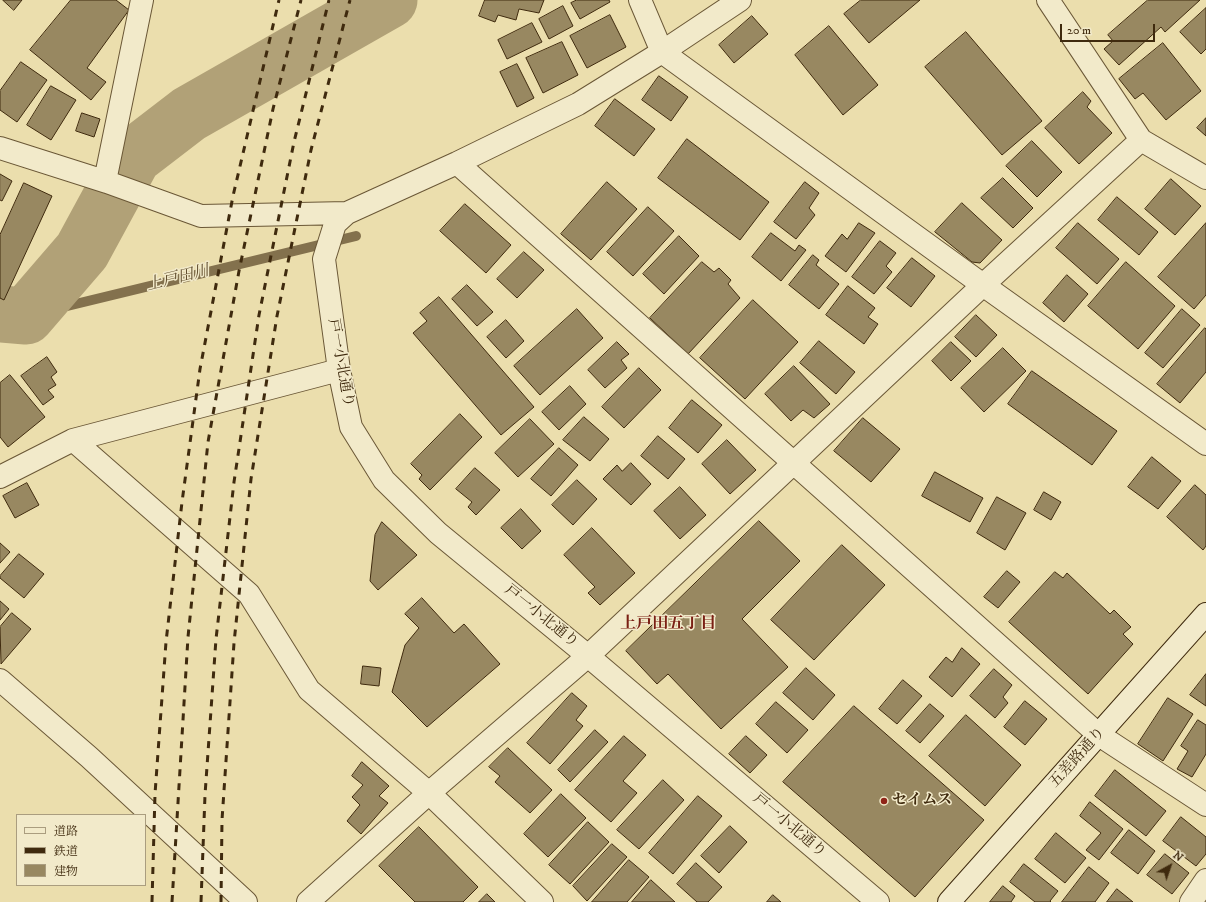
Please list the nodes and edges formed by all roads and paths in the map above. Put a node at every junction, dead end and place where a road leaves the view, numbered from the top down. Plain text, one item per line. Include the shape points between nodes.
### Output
1 (142, 0) edge
2 (640, 0) edge
3 (740, 0) edge
4 (1048, 0) edge
5 (662, 52) junction
6 (1141, 140) junction
7 (0, 148) edge
8 (457, 163) junction
9 (1206, 178) edge
10 (106, 181) junction
11 (341, 219) junction
12 (983, 285) junction
13 (339, 370) junction
14 (73, 440) junction
15 (1206, 444) edge
16 (793, 464) junction
17 (0, 477) edge
18 (1206, 614) edge
19 (588, 656) junction
20 (0, 680) edge
21 (1099, 735) junction
22 (429, 793) junction
23 (1206, 805) edge
24 (1206, 880) edge
25 (246, 902) edge
26 (308, 902) edge
27 (542, 902) edge
28 (878, 902) edge
29 (949, 902) edge
30 (1191, 902) edge

1 - 10 street
2 - 5 street
3 - 5 street
4 - 6 street
5 - 8 street via 578,104
5 - 12 street
6 - 9 street
6 - 12 street
7 - 10 street
8 - 11 street
8 - 16 street
10 - 11 street via 201,216
11 - 13 street, 戸一小北通り via 324,259
12 - 15 street
12 - 16 street
13 - 14 street
13 - 19 street, 戸一小北通り via 351,427 384,480 438,533
14 - 17 street
14 - 22 street via 249,594 309,690
16 - 19 street
16 - 21 street
18 - 21 street, 五差路通り
19 - 22 street
19 - 28 street, 戸一小北通り
20 - 25 street via 89,757
21 - 23 street
21 - 29 street, 五差路通り
22 - 26 street
22 - 27 street
24 - 30 street

